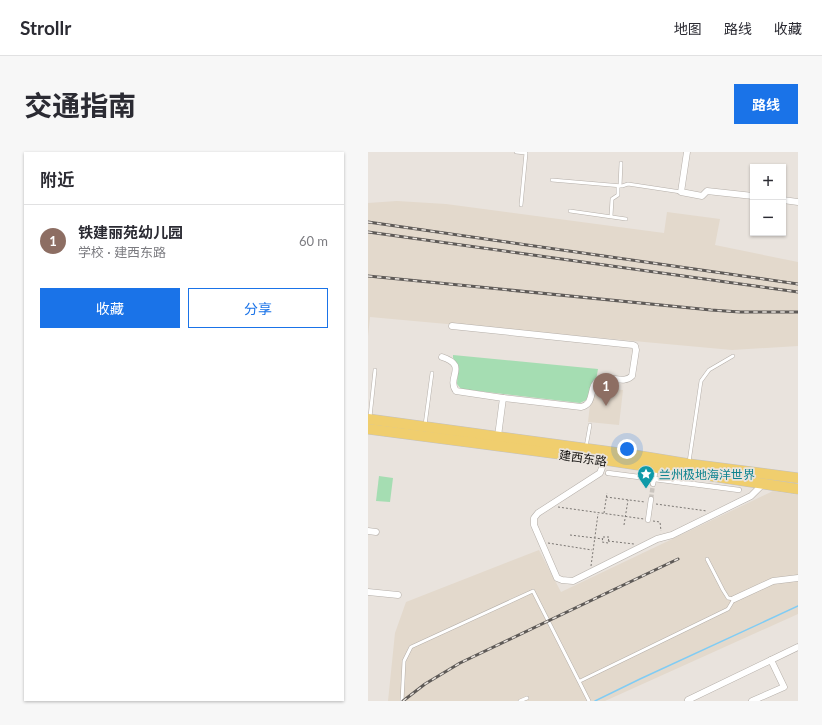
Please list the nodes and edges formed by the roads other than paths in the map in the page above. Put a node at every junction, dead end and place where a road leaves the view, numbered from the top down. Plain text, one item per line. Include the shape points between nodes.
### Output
1 (516, 152) edge
2 (687, 152) edge
3 (621, 163) dead end
4 (552, 180) dead end
5 (619, 186) junction
6 (681, 192) junction
7 (750, 196) edge
8 (786, 200) edge
9 (798, 202) edge
10 (520, 205) dead end
11 (570, 211) dead end
12 (611, 216) junction
13 (626, 219) dead end
14 (452, 326) dead end
15 (733, 356) dead end
16 (442, 357) dead end
17 (375, 370) dead end
18 (432, 372) dead end
19 (503, 398) junction
20 (368, 422) edge
21 (590, 424) dead end
22 (425, 427) junction
23 (498, 436) junction
24 (586, 448) junction
25 (605, 460) junction
26 (689, 464) junction
27 (656, 468) junction
28 (608, 472) dead end
29 (798, 478) edge
30 (654, 479) junction
31 (653, 484) tunnel mouth
32 (764, 484) junction
33 (798, 488) edge
34 (739, 490) dead end
35 (651, 501) tunnel mouth
36 (648, 520) road end
37 (368, 531) edge
38 (376, 532) dead end
39 (707, 559) dead end
40 (798, 578) edge
41 (368, 592) edge
42 (398, 595) dead end
43 (734, 599) junction
44 (798, 647) edge
45 (771, 660) junction
46 (580, 681) junction
47 (527, 698) dead end
48 (402, 701) edge
49 (520, 701) edge
50 (589, 701) edge
51 (689, 701) edge
52 (752, 701) edge

1 - 10 lane via 526,153
2 - 6 street
3 - 5 lane
4 - 5 lane
5 - 6 lane via 628,184
5 - 12 lane via 618,195 612,199
6 - 7 street via 702,196 707,191
8 - 9 street
11 - 12 lane
12 - 13 lane
14 - 19 street via 635,346 632,376 625,380 600,379 596,382 586,406
15 - 26 lane via 710,370 701,381
16 - 19 street via 454,363 456,390
17 - 20 lane
18 - 22 lane
19 - 23 street
20 - 22 highway, 建西东路
20 - 25 highway, 建西东路
21 - 24 lane
22 - 23 highway, 建西东路
23 - 24 highway, 建西东路
24 - 26 highway, 建西东路
25 - 27 highway, 建西东路
25 - 32 street via 600,473 536,515 534,525 557,578 562,580 573,581 672,535 751,496
26 - 29 highway, 建西东路
27 - 30 street
27 - 32 highway, 建西东路
28 - 30 street
30 - 31 street
30 - 34 street
32 - 33 highway, 建西东路
35 - 36 street
37 - 38 street
39 - 43 lane via 728,598
40 - 43 street via 773,581
41 - 42 street
43 - 46 lane via 728,609
44 - 45 street
45 - 51 street
45 - 52 street via 784,686
46 - 48 lane via 533,591 411,647 404,661
46 - 50 lane
47 - 49 lane

